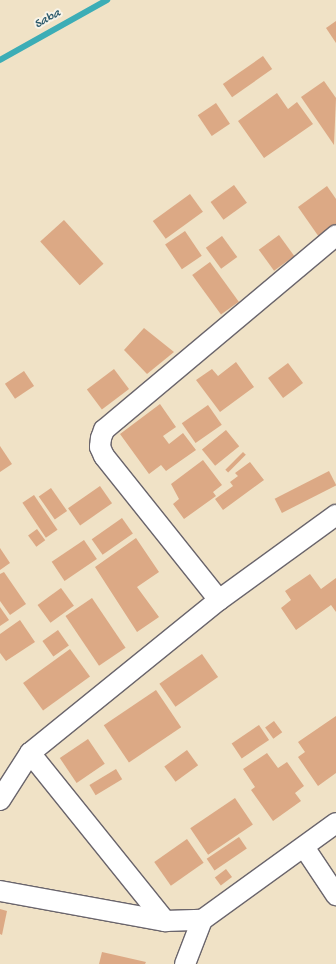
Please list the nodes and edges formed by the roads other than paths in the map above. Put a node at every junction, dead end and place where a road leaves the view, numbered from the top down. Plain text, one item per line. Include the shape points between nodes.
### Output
1 (336, 235) edge
2 (336, 515) edge
3 (219, 600) junction
4 (30, 753) junction
5 (0, 800) edge
6 (336, 824) edge
7 (304, 847) junction
8 (0, 891) edge
9 (336, 895) edge
10 (202, 920) junction
11 (165, 921) junction
12 (185, 964) edge

1 - 3 street via 104,430 101,438 100,447 104,456
2 - 3 street
3 - 4 street
4 - 5 street
4 - 11 street
6 - 7 street
7 - 9 street
7 - 10 street
8 - 11 street
10 - 11 street
10 - 12 street

